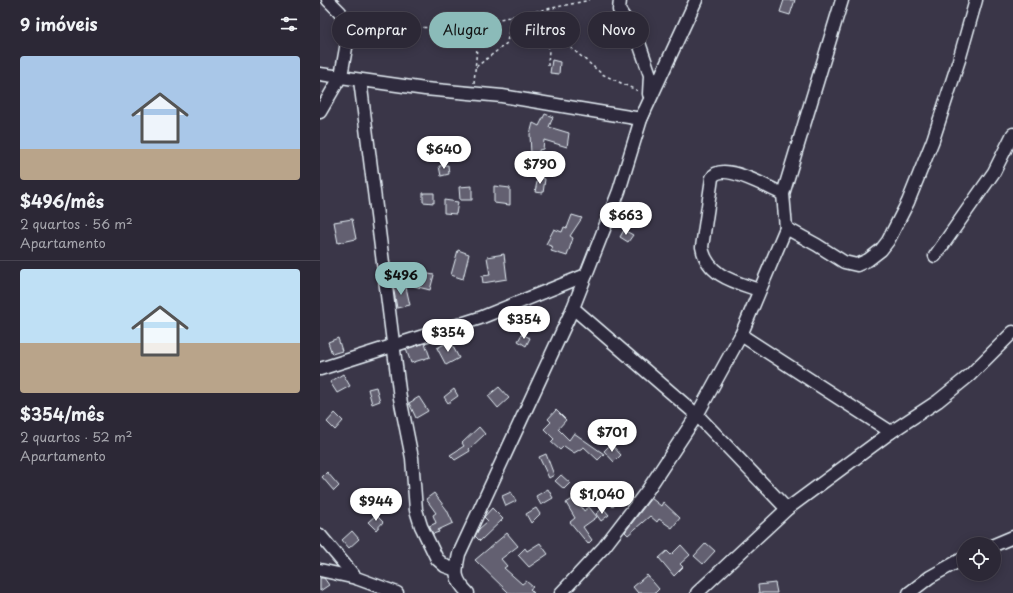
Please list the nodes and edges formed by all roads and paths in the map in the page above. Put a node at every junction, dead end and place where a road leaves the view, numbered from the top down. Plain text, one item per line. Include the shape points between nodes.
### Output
1 (328, 0) edge
2 (590, 0) edge
3 (620, 0) edge
4 (696, 0) edge
5 (842, 0) edge
6 (976, 0) edge
7 (541, 10) joint
8 (340, 12) edge
9 (531, 12) edge
10 (510, 23) edge
11 (346, 48) edge
12 (477, 48) edge
13 (549, 48) edge
14 (571, 48) edge
15 (548, 66) dead end
16 (475, 68) junction
17 (320, 74) edge
18 (341, 76) junction
19 (360, 80) junction
20 (473, 93) junction
21 (649, 95) junction
22 (320, 112) edge
23 (641, 119) junction
24 (1013, 134) edge
25 (783, 194) junction
26 (786, 228) junction
27 (935, 256) dead end
28 (586, 275) junction
29 (759, 290) junction
30 (573, 308) junction
31 (1013, 332) edge
32 (742, 335) junction
33 (393, 347) junction
34 (320, 369) edge
35 (697, 416) junction
36 (891, 432) junction
37 (787, 509) junction
38 (320, 535) edge
39 (1013, 537) edge
40 (1001, 542) edge
41 (957, 562) edge
42 (320, 570) edge
43 (456, 570) junction
44 (356, 578) junction
45 (397, 593) edge
46 (468, 593) edge
47 (561, 593) edge
48 (697, 593) edge
49 (909, 593) edge

1 - 8 street
2 - 7 path
3 - 21 street via 618,10 636,37 650,75
4 - 23 street
5 - 25 street
6 - 26 street via 933,140 908,202 881,250 857,265 844,262
7 - 9 path
10 - 16 path via 507,43
11 - 18 street
12 - 16 path
13 - 15 path
14 - 21 path via 602,74
16 - 20 path
17 - 18 street
18 - 19 street
18 - 22 street
19 - 20 street
19 - 33 street
20 - 23 street
21 - 23 street
23 - 28 street via 619,191
24 - 27 street via 994,172
25 - 26 street
25 - 29 street via 731,172 721,171 712,178 702,247 703,256 716,272 727,279
26 - 29 street
28 - 30 street
28 - 33 street via 480,318
29 - 32 street
30 - 35 street
30 - 43 street via 466,538
31 - 36 street via 970,376
32 - 35 street
32 - 36 street
33 - 34 street
33 - 43 street via 412,458 416,510 437,560
35 - 37 street
35 - 47 street via 647,491 604,547
36 - 37 street
37 - 48 street
38 - 44 street
39 - 40 street
41 - 49 street via 930,577
42 - 44 street
43 - 46 street via 457,580
44 - 45 street

